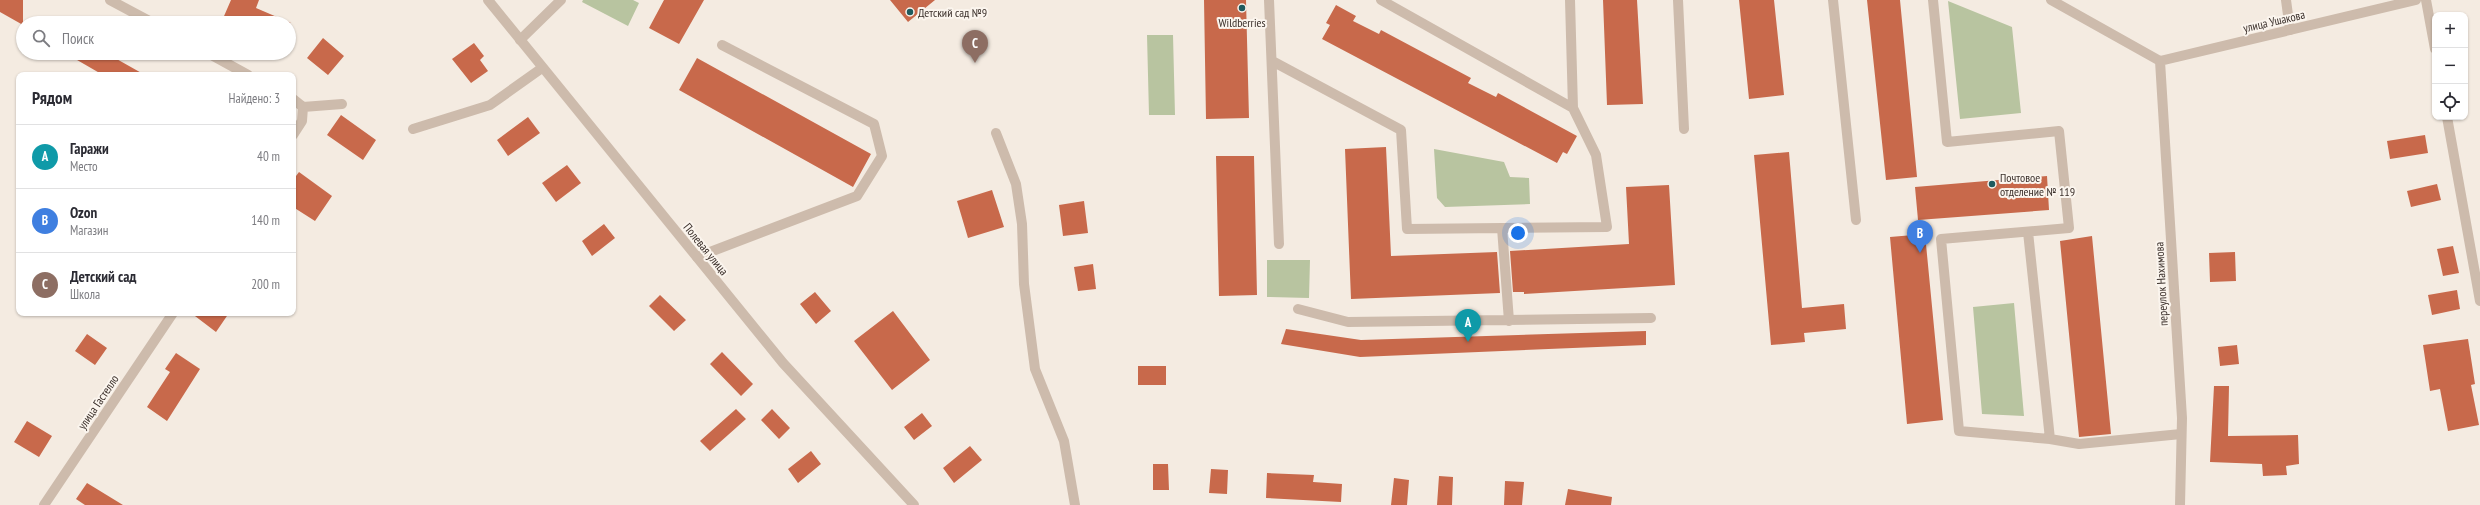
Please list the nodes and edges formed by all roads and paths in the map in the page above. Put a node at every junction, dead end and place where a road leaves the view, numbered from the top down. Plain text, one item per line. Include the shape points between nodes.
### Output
1 (110, 0) edge
2 (488, 0) edge
3 (561, 0) edge
4 (1269, 0) edge
5 (1381, 0) edge
6 (1570, 0) edge
7 (1678, 0) edge
8 (1833, 0) edge
9 (1933, 0) edge
10 (2051, 0) edge
11 (2286, 0) edge
12 (2416, 0) edge
13 (2426, 0) edge
14 (140, 16) edge
15 (2290, 30) junction
16 (520, 40) junction
17 (722, 45) dead end
18 (2435, 48) edge
19 (221, 60) edge
20 (2160, 61) junction
21 (1274, 62) junction
22 (542, 68) junction
23 (243, 72) edge
24 (296, 101) edge
25 (342, 104) dead end
26 (303, 107) junction
27 (1573, 108) junction
28 (2448, 120) edge
29 (413, 129) dead end
30 (1684, 129) dead end
31 (296, 130) edge
32 (996, 133) dead end
33 (1856, 220) dead end
34 (1502, 228) junction
35 (2028, 232) junction
36 (1279, 244) dead end
37 (696, 257) junction
38 (2480, 301) edge
39 (1298, 309) dead end
40 (171, 316) edge
41 (1651, 318) dead end
42 (1509, 321) junction
43 (2182, 434) junction
44 (2050, 439) junction
45 (44, 505) edge
46 (914, 505) edge
47 (1075, 505) edge
48 (2180, 505) edge

1 - 14 street
2 - 16 street, Полевая улица
3 - 16 street
4 - 21 street
5 - 27 street
6 - 27 street
7 - 30 street
8 - 33 street
9 - 35 street via 1947,142 2059,131 2069,228
10 - 20 street
11 - 15 street
12 - 15 street, улица Ушакова
13 - 18 street
15 - 20 street, улица Ушакова
16 - 22 street, Полевая улица
17 - 37 street via 874,124 882,156 857,196
19 - 23 street
20 - 43 street, переулок Нахимова
21 - 34 street via 1402,130 1407,229
21 - 36 street
22 - 29 street via 490,105
22 - 37 street, Полевая улица
24 - 26 street
25 - 26 street
26 - 31 street via 302,121
27 - 34 street via 1596,155 1607,227
28 - 38 street
32 - 47 street via 1016,184 1022,224 1024,284 1035,368 1064,441
34 - 42 street
35 - 44 street
35 - 44 street via 1941,239 1959,431
37 - 46 street, Полевая улица via 783,363
39 - 42 street via 1348,322
40 - 45 street, улица Гастелло
41 - 42 street
43 - 44 street via 2079,444
43 - 48 street, переулок Нахимова

